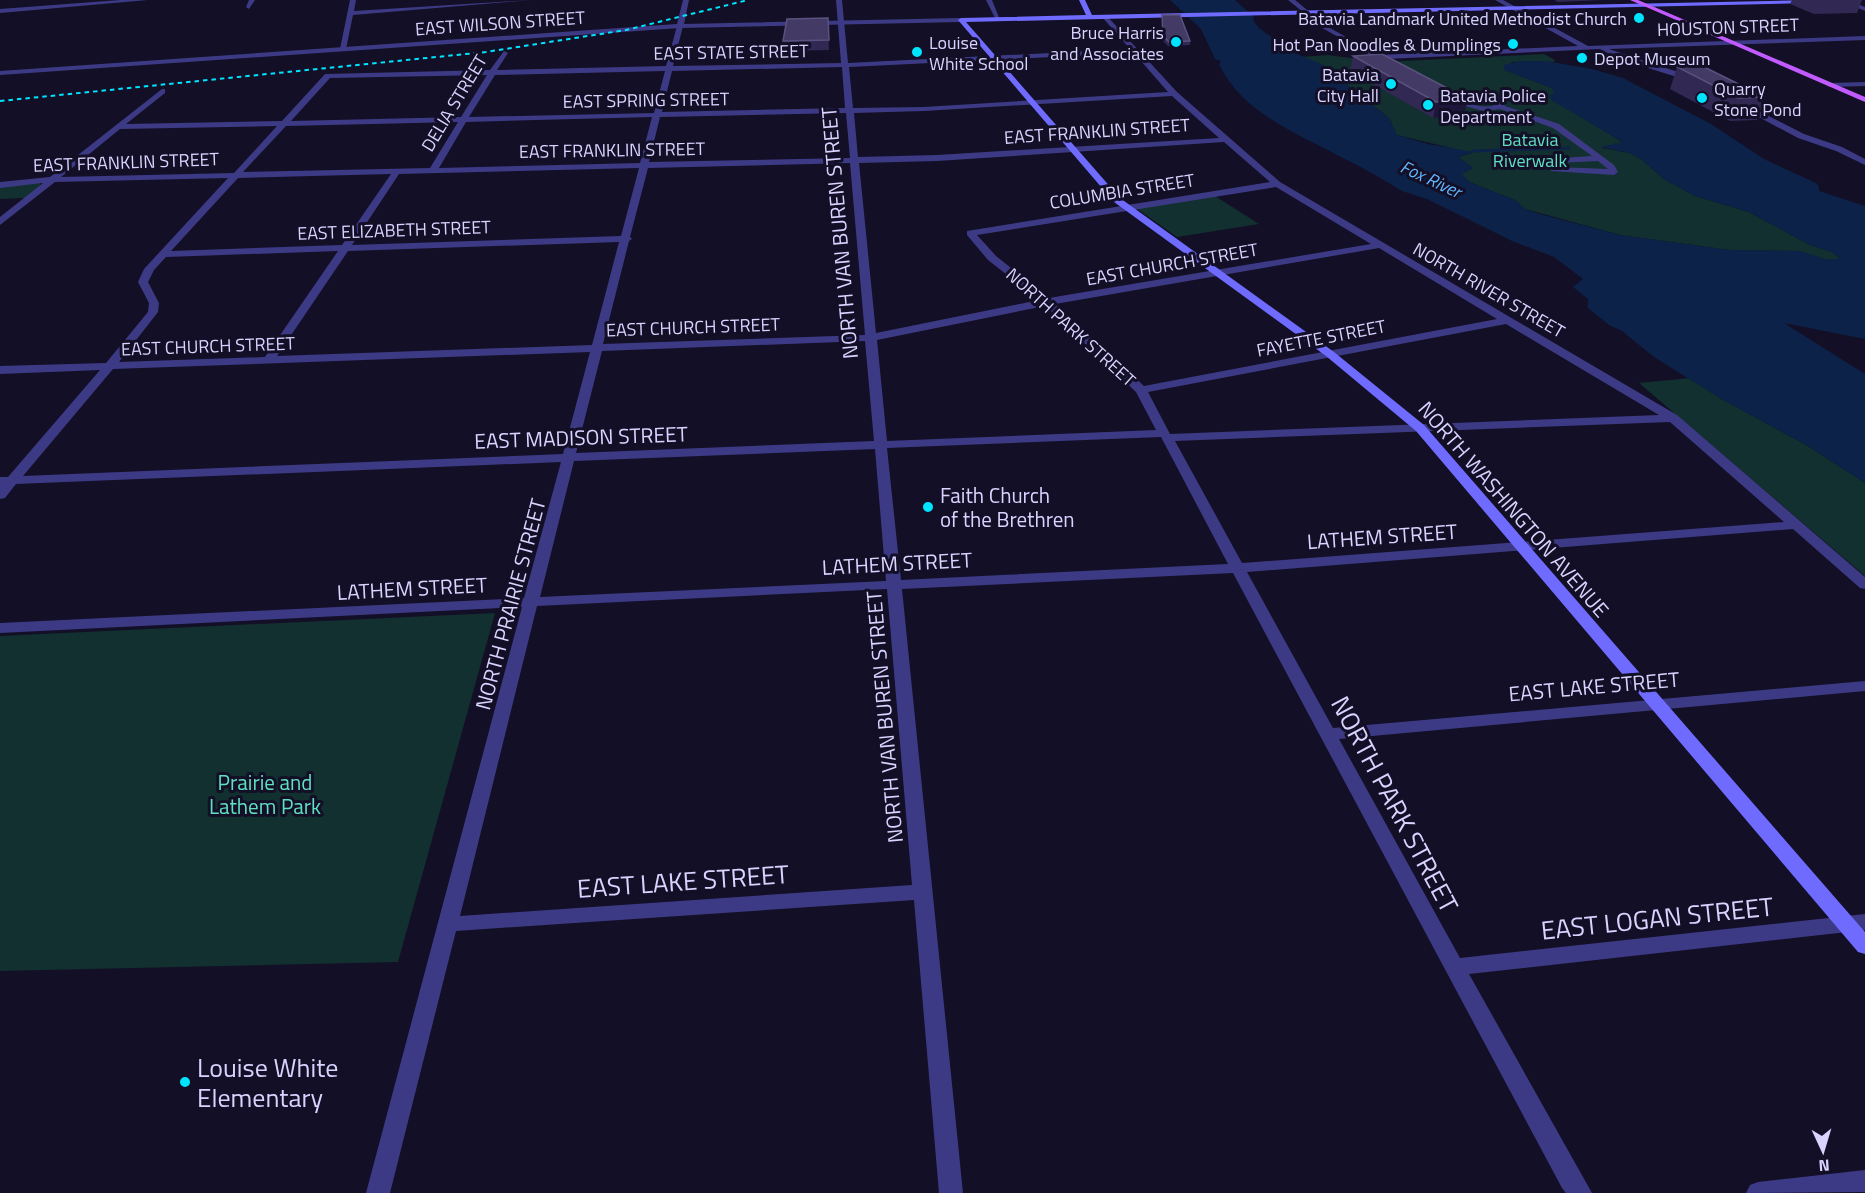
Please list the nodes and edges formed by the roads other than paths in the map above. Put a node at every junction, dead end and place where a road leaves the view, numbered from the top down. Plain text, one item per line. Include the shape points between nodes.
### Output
1 (146, 0) edge
2 (353, 0) edge
3 (529, 0) edge
4 (686, 0) edge
5 (839, 0) edge
6 (989, 0) edge
7 (1082, 0) edge
8 (1292, 0) edge
9 (1498, 0) edge
10 (1634, 0) edge
11 (1836, 0) edge
12 (1844, 0) edge
13 (1856, 0) edge
14 (1814, 1) edge
15 (1644, 5) junction
16 (1513, 8) junction
17 (1865, 9) edge
18 (0, 11) edge
19 (1306, 12) junction
20 (350, 13) junction
21 (1090, 17) junction
22 (1105, 17) junction
23 (998, 19) junction
24 (961, 20) junction
25 (841, 22) junction
26 (680, 26) junction
27 (1865, 38) edge
28 (1728, 42) junction
29 (1600, 47) junction
30 (1587, 48) junction
31 (343, 49) junction
32 (1135, 51) junction
33 (504, 53) dead end
34 (1376, 57) junction
35 (995, 58) junction
36 (845, 65) junction
37 (1394, 67) edge
38 (669, 68) junction
39 (493, 72) junction
40 (0, 73) edge
41 (1865, 84) edge
42 (1704, 85) edge
43 (1830, 85) junction
44 (162, 91) dead end
45 (1174, 94) junction
46 (1458, 98) edge
47 (1732, 100) edge
48 (1865, 100) edge
49 (1031, 102) junction
50 (849, 110) junction
51 (658, 114) junction
52 (464, 119) junction
53 (284, 124) junction
54 (118, 128) junction
55 (1224, 140) junction
56 (1071, 150) junction
57 (1599, 158) junction
58 (854, 160) junction
59 (1865, 162) edge
60 (645, 166) junction
61 (433, 170) junction
62 (397, 171) junction
63 (236, 176) junction
64 (53, 180) junction
65 (1277, 184) junction
66 (0, 185) edge
67 (1125, 207) junction
68 (0, 222) edge
69 (973, 231) joint
70 (627, 239) junction
71 (1380, 245) junction
72 (345, 247) junction
73 (163, 254) junction
74 (1218, 273) junction
75 (1047, 302) junction
76 (1508, 320) junction
77 (870, 338) junction
78 (597, 347) junction
79 (1330, 354) junction
80 (269, 360) junction
81 (108, 366) junction
82 (0, 370) edge
83 (1141, 390) junction
84 (1673, 418) junction
85 (1420, 428) junction
86 (1165, 435) junction
87 (879, 444) junction
88 (570, 457) junction
89 (6, 481) edge
90 (0, 495) edge
91 (1796, 525) junction
92 (1522, 546) junction
93 (1237, 568) junction
94 (892, 584) junction
95 (1865, 585) edge
96 (532, 603) junction
97 (0, 628) edge
98 (1865, 686) edge
99 (1657, 705) junction
100 (1328, 734) junction
101 (921, 892) junction
102 (1855, 923) edge
103 (449, 924) junction
104 (1865, 946) edge
105 (1455, 967) junction
106 (1865, 1181) edge
107 (378, 1193) edge
108 (951, 1193) edge
109 (1580, 1193) edge
110 (1758, 1193) edge

1 - 18 street
2 - 20 street
3 - 20 street
4 - 26 street, NORTH PRAIRIE STREET
5 - 25 street, NORTH VAN BUREN STREET
6 - 23 street
7 - 21 main road
8 - 19 street
9 - 16 street
10 - 15 main road
11 - 12 main road
12 - 13 main road
12 - 17 street
14 - 15 main road, EAST WILSON STREET
15 - 16 main road, EAST WILSON STREET
15 - 28 main road
16 - 19 main road, EAST WILSON STREET
16 - 30 street
19 - 22 main road, EAST WILSON STREET
19 - 34 street
20 - 31 street
21 - 22 main road, EAST WILSON STREET
21 - 23 main road, EAST WILSON STREET
22 - 32 street, NORTH RIVER STREET
23 - 24 main road, EAST WILSON STREET
24 - 25 street, EAST WILSON STREET
24 - 35 main road, NORTH WASHINGTON AVENUE
25 - 26 street, EAST WILSON STREET
25 - 36 street, NORTH VAN BUREN STREET
26 - 31 street, EAST WILSON STREET
26 - 38 street, NORTH PRAIRIE STREET
27 - 28 street, HOUSTON STREET
28 - 29 street, HOUSTON STREET
28 - 43 main road
29 - 30 street, HOUSTON STREET
29 - 42 street
30 - 34 street, HOUSTON STREET
31 - 40 street, EAST WILSON STREET
32 - 35 street, EAST STATE STREET
32 - 45 street, NORTH RIVER STREET
33 - 39 street, DELIA STREET
34 - 37 street
35 - 36 street, EAST STATE STREET
35 - 49 main road, NORTH WASHINGTON AVENUE
36 - 38 street, EAST STATE STREET
36 - 50 street, NORTH VAN BUREN STREET
38 - 39 street, EAST STATE STREET
38 - 51 street, NORTH PRAIRIE STREET
39 - 52 street, DELIA STREET
39 - 53 street, EAST STATE STREET via 328,76
41 - 43 street
43 - 48 main road
44 - 54 street
45 - 49 street, EAST SPRING STREET
45 - 55 street, NORTH RIVER STREET
46 - 57 street via 1501,102 1501,107 1556,126
47 - 59 street via 1801,136
49 - 50 street, EAST SPRING STREET
49 - 56 main road, NORTH WASHINGTON AVENUE
50 - 51 street, EAST SPRING STREET
50 - 58 street, NORTH VAN BUREN STREET
51 - 52 street, EAST SPRING STREET
51 - 60 street, NORTH PRAIRIE STREET
52 - 53 street, EAST SPRING STREET
52 - 61 street, DELIA STREET
53 - 54 street, EAST SPRING STREET
53 - 63 street
54 - 64 street
55 - 56 street, EAST FRANKLIN STREET
55 - 65 street, NORTH RIVER STREET
56 - 58 street, EAST FRANKLIN STREET
56 - 67 main road, NORTH WASHINGTON AVENUE
57 - 57 street via 1614,172 1554,169 1551,161
58 - 60 street, EAST FRANKLIN STREET
58 - 77 street, NORTH VAN BUREN STREET
60 - 61 street, EAST FRANKLIN STREET
60 - 70 street, NORTH PRAIRIE STREET
61 - 62 street, EAST FRANKLIN STREET
62 - 63 street, EAST FRANKLIN STREET
62 - 72 street
63 - 64 street, EAST FRANKLIN STREET
63 - 73 street
64 - 66 street, EAST FRANKLIN STREET
64 - 68 street
65 - 67 street, COLUMBIA STREET
65 - 71 street, NORTH RIVER STREET
67 - 69 street, COLUMBIA STREET
67 - 74 main road, NORTH WASHINGTON AVENUE
69 - 75 street, NORTH PARK STREET via 971,236 993,258
70 - 72 street, EAST ELIZABETH STREET
70 - 78 street, NORTH PRAIRIE STREET
71 - 74 street, EAST CHURCH STREET
71 - 76 street, NORTH RIVER STREET
72 - 73 street, EAST ELIZABETH STREET
72 - 80 street
73 - 81 street via 144,278 144,286 155,300 153,313
74 - 75 street, EAST CHURCH STREET
74 - 79 main road, NORTH WASHINGTON AVENUE
75 - 77 street, EAST CHURCH STREET
75 - 83 street, NORTH PARK STREET
76 - 79 street, FAYETTE STREET
76 - 84 street, NORTH RIVER STREET
77 - 78 street, EAST CHURCH STREET
77 - 87 street, NORTH VAN BUREN STREET
78 - 80 street, EAST CHURCH STREET
78 - 88 street, NORTH PRAIRIE STREET
79 - 83 street, FAYETTE STREET
79 - 85 main road, NORTH WASHINGTON AVENUE
80 - 81 street, EAST CHURCH STREET
81 - 82 street, EAST CHURCH STREET
81 - 89 street
83 - 86 street, NORTH PARK STREET
84 - 85 street, EAST MADISON STREET
84 - 91 street, NORTH RIVER STREET
85 - 86 street, EAST MADISON STREET
85 - 92 main road, NORTH WASHINGTON AVENUE
86 - 87 street, EAST MADISON STREET
86 - 93 street, NORTH PARK STREET
87 - 88 street, EAST MADISON STREET
87 - 94 street, NORTH VAN BUREN STREET
88 - 89 street, EAST MADISON STREET
88 - 96 street, NORTH PRAIRIE STREET
89 - 90 street
91 - 92 street, LATHEM STREET
91 - 95 street, NORTH RIVER STREET
92 - 93 street, LATHEM STREET
92 - 99 main road, NORTH WASHINGTON AVENUE
93 - 94 street, LATHEM STREET
93 - 100 street, NORTH PARK STREET
94 - 96 street, LATHEM STREET
94 - 101 street, NORTH VAN BUREN STREET
96 - 97 street, LATHEM STREET
96 - 103 street, NORTH PRAIRIE STREET
98 - 99 street, EAST LAKE STREET
99 - 100 street, EAST LAKE STREET
99 - 102 main road, NORTH WASHINGTON AVENUE
100 - 105 street, NORTH PARK STREET
101 - 103 street, EAST LAKE STREET
101 - 108 street, NORTH VAN BUREN STREET
102 - 104 main road, NORTH WASHINGTON AVENUE
102 - 105 street, EAST LOGAN STREET
103 - 107 street, NORTH PRAIRIE STREET
105 - 109 street, NORTH PARK STREET
106 - 110 street

